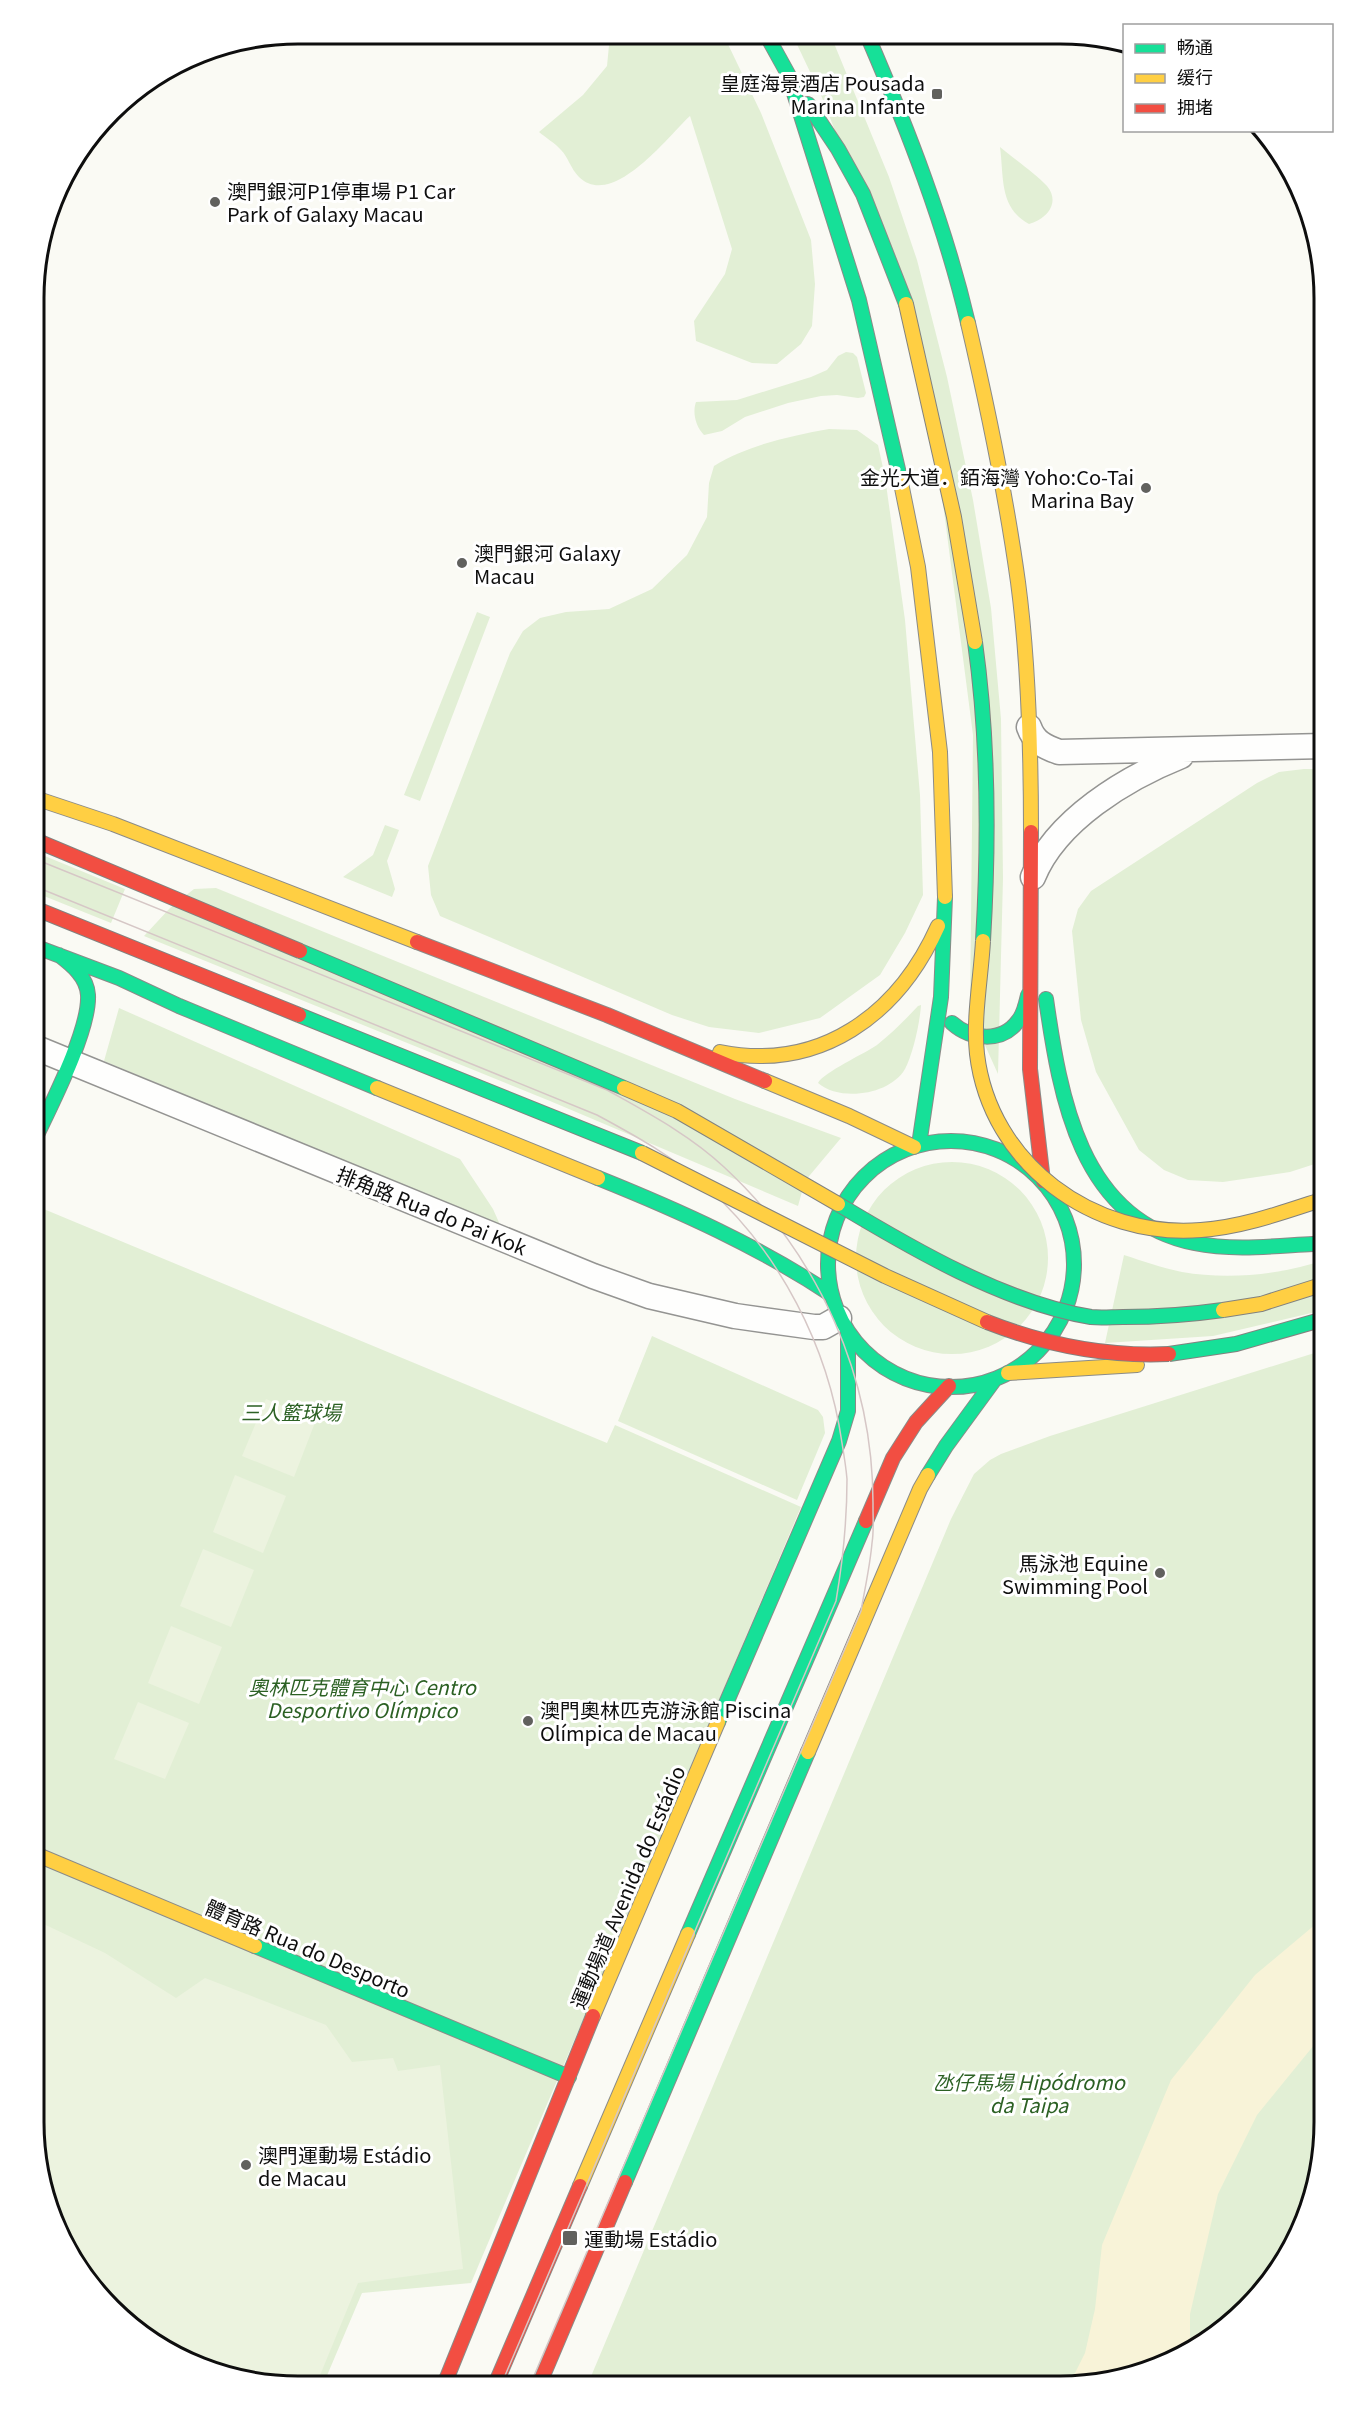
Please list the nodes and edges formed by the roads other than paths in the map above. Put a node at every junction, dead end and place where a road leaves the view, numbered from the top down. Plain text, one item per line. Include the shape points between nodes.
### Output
1 (771, 44) edge
2 (871, 44) edge
3 (788, 74) junction
4 (1029, 727) junction
5 (1314, 746) edge
6 (1197, 750) junction
7 (44, 801) edge
8 (44, 844) edge
9 (1032, 878) junction
10 (945, 907) junction
11 (44, 912) edge
12 (1031, 933) junction
13 (44, 950) edge
14 (59, 955) junction
15 (1029, 993) junction
16 (941, 998) junction
17 (664, 1039) junction
18 (44, 1051) edge
19 (70, 1061) junction
20 (44, 1119) edge
21 (916, 1146) junction
22 (1043, 1181) junction
23 (1314, 1202) edge
24 (1065, 1216) junction
25 (1126, 1237) dead end
26 (1314, 1242) edge
27 (1314, 1243) edge
28 (1170, 1250) dead end
29 (1314, 1287) edge
30 (832, 1295) junction
31 (1314, 1324) edge
32 (1314, 1324) edge
33 (843, 1326) junction
34 (1001, 1376) junction
35 (949, 1386) junction
36 (44, 1858) edge
37 (573, 2079) junction
38 (625, 2082) junction
39 (604, 2092) dead end
40 (448, 2376) edge
41 (499, 2376) edge
42 (543, 2376) edge

1 - 3 main road
2 - 4 main road via 902,114 955,268 989,414 1018,583
3 - 10 main road via 859,300 916,556 940,752
3 - 23 main road, bridge via 863,194 906,304 957,535 976,646 990,831 976,1054 997,1123 1017,1154 1044,1182 1104,1218 1136,1228 1222,1228
4 - 6 street via 1039,743 1059,752
4 - 9 main road
5 - 6 street
6 - 9 street via 1151,768 1085,811 1040,859
7 - 17 main road via 113,824
8 - 29 main road, bridge via 677,1111 895,1238 989,1284 1056,1309 1093,1317 1172,1317 1261,1304
9 - 12 main road
10 - 16 main road
10 - 17 main road via 920,967 884,1005 851,1030 822,1045 789,1054 752,1057
11 - 31 main road, bridge via 633,1150 843,1257 983,1321 1021,1334 1088,1352 1172,1354
12 - 15 main road
12 - 26 main road via 1066,1099 1092,1168 1111,1196 1162,1233 1194,1243 1233,1247
13 - 14 main road
14 - 19 main road via 83,979 88,996 87,1013
14 - 30 main road via 673,1207 782,1261
15 - 16 main road via 1017,1023 987,1038 959,1031
15 - 22 main road via 1030,1069
16 - 21 main road
17 - 21 main road
18 - 19 street, 排角路 Rua do Pai Kok
19 - 20 main road
19 - 33 street, 排角路 Rua do Pai Kok via 650,1296 796,1326
21 - 22 main road via 953,1142 987,1146 1027,1166
21 - 30 main road via 872,1170 843,1207 829,1251
22 - 24 main road
24 - 25 main road
24 - 34 main road via 1074,1255 1074,1276 1066,1305 1053,1333 1040,1349
27 - 28 main road via 1246,1256
30 - 33 main road
32 - 34 main road via 1216,1355
33 - 35 main road via 866,1357 891,1374 919,1385
33 - 37 main road, 運動場道 Avenida do Estádio via 848,1411 839,1442 620,1950
34 - 35 main road
34 - 42 main road via 946,1446 920,1489
35 - 38 main road via 916,1422 893,1458
36 - 37 main road, 體育路 Rua do Desporto
37 - 40 main road, 運動場道 Avenida do Estádio
38 - 39 main road
38 - 41 main road

